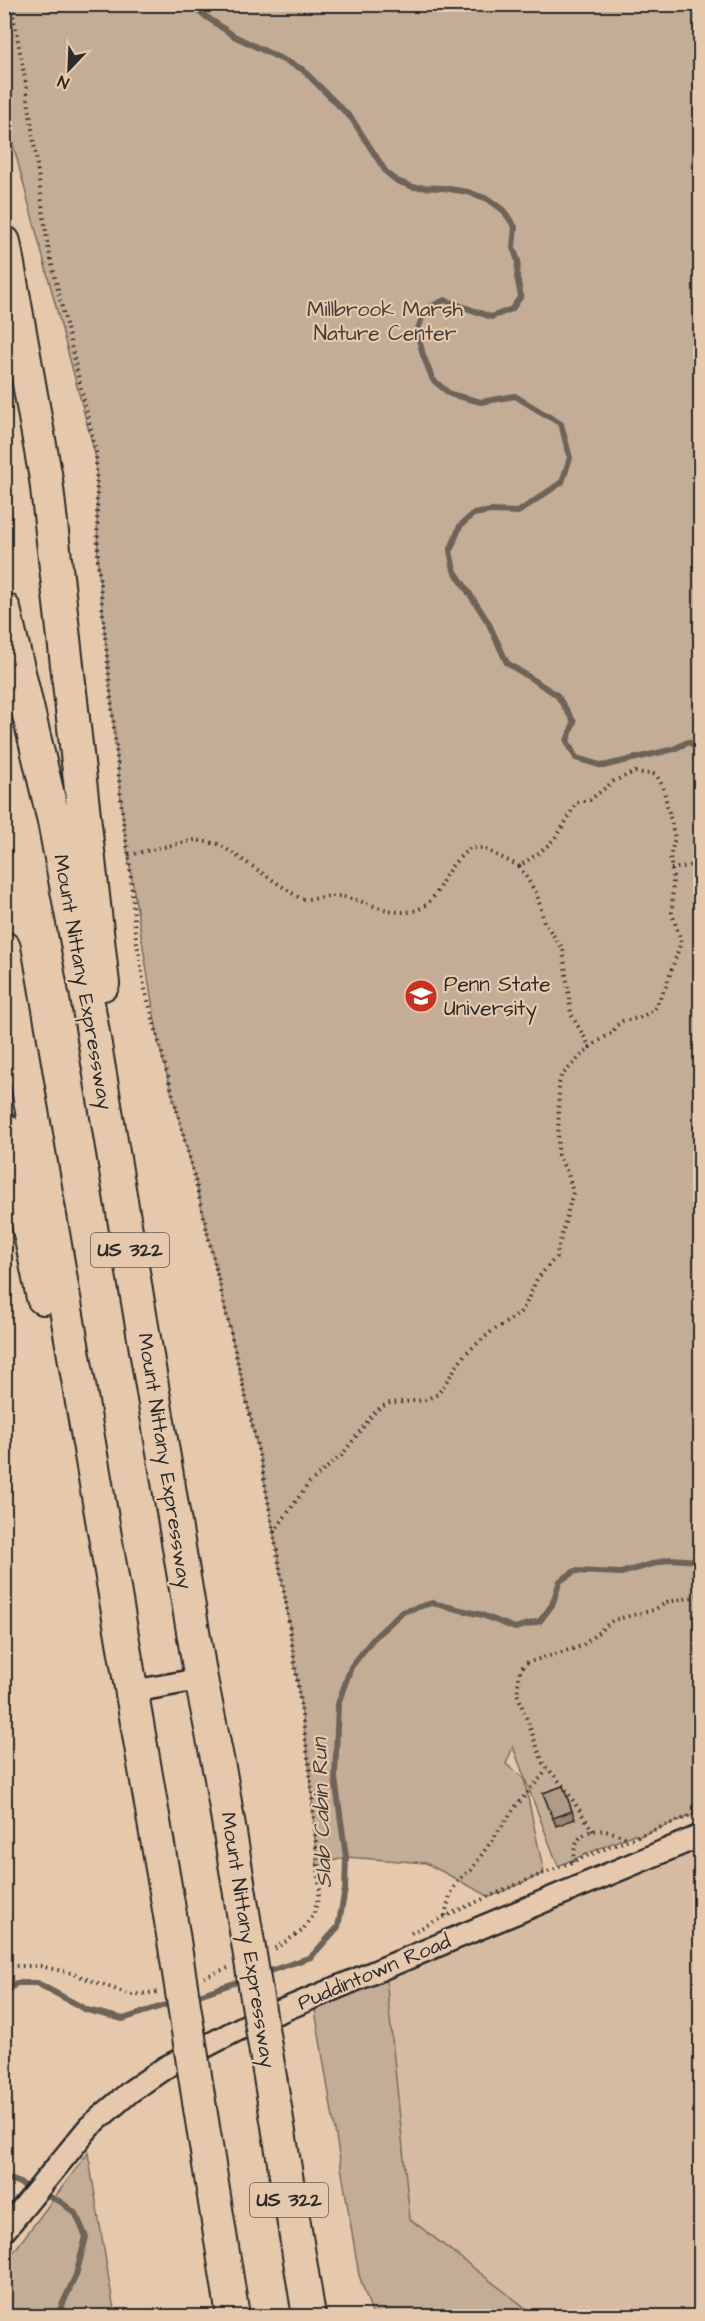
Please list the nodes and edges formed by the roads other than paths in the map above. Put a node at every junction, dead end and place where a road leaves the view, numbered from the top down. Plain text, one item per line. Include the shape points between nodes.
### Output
1 (4, 242) edge
2 (4, 609) edge
3 (4, 948) edge
4 (4, 1129) edge
5 (166, 1463) junction
6 (201, 1679) junction
7 (130, 1692) junction
8 (700, 1836) edge
9 (155, 1839) junction
10 (4, 2231) edge
11 (233, 2316) edge
12 (309, 2316) edge

1 - 5 highway via 46,479 103,993 152,1300
2 - 5 highway, Mount Nittany Expressway / US 322 via 54,821
3 - 7 highway
4 - 9 highway via 16,1164 67,1415 115,1691
5 - 6 highway, Mount Nittany Expressway / US 322
6 - 7 street
6 - 12 highway, Mount Nittany Expressway / US 322, bridge via 221,1779
7 - 9 highway
8 - 10 street, Puddintown Road via 245,2026 166,2067 89,2127
9 - 11 highway, bridge

